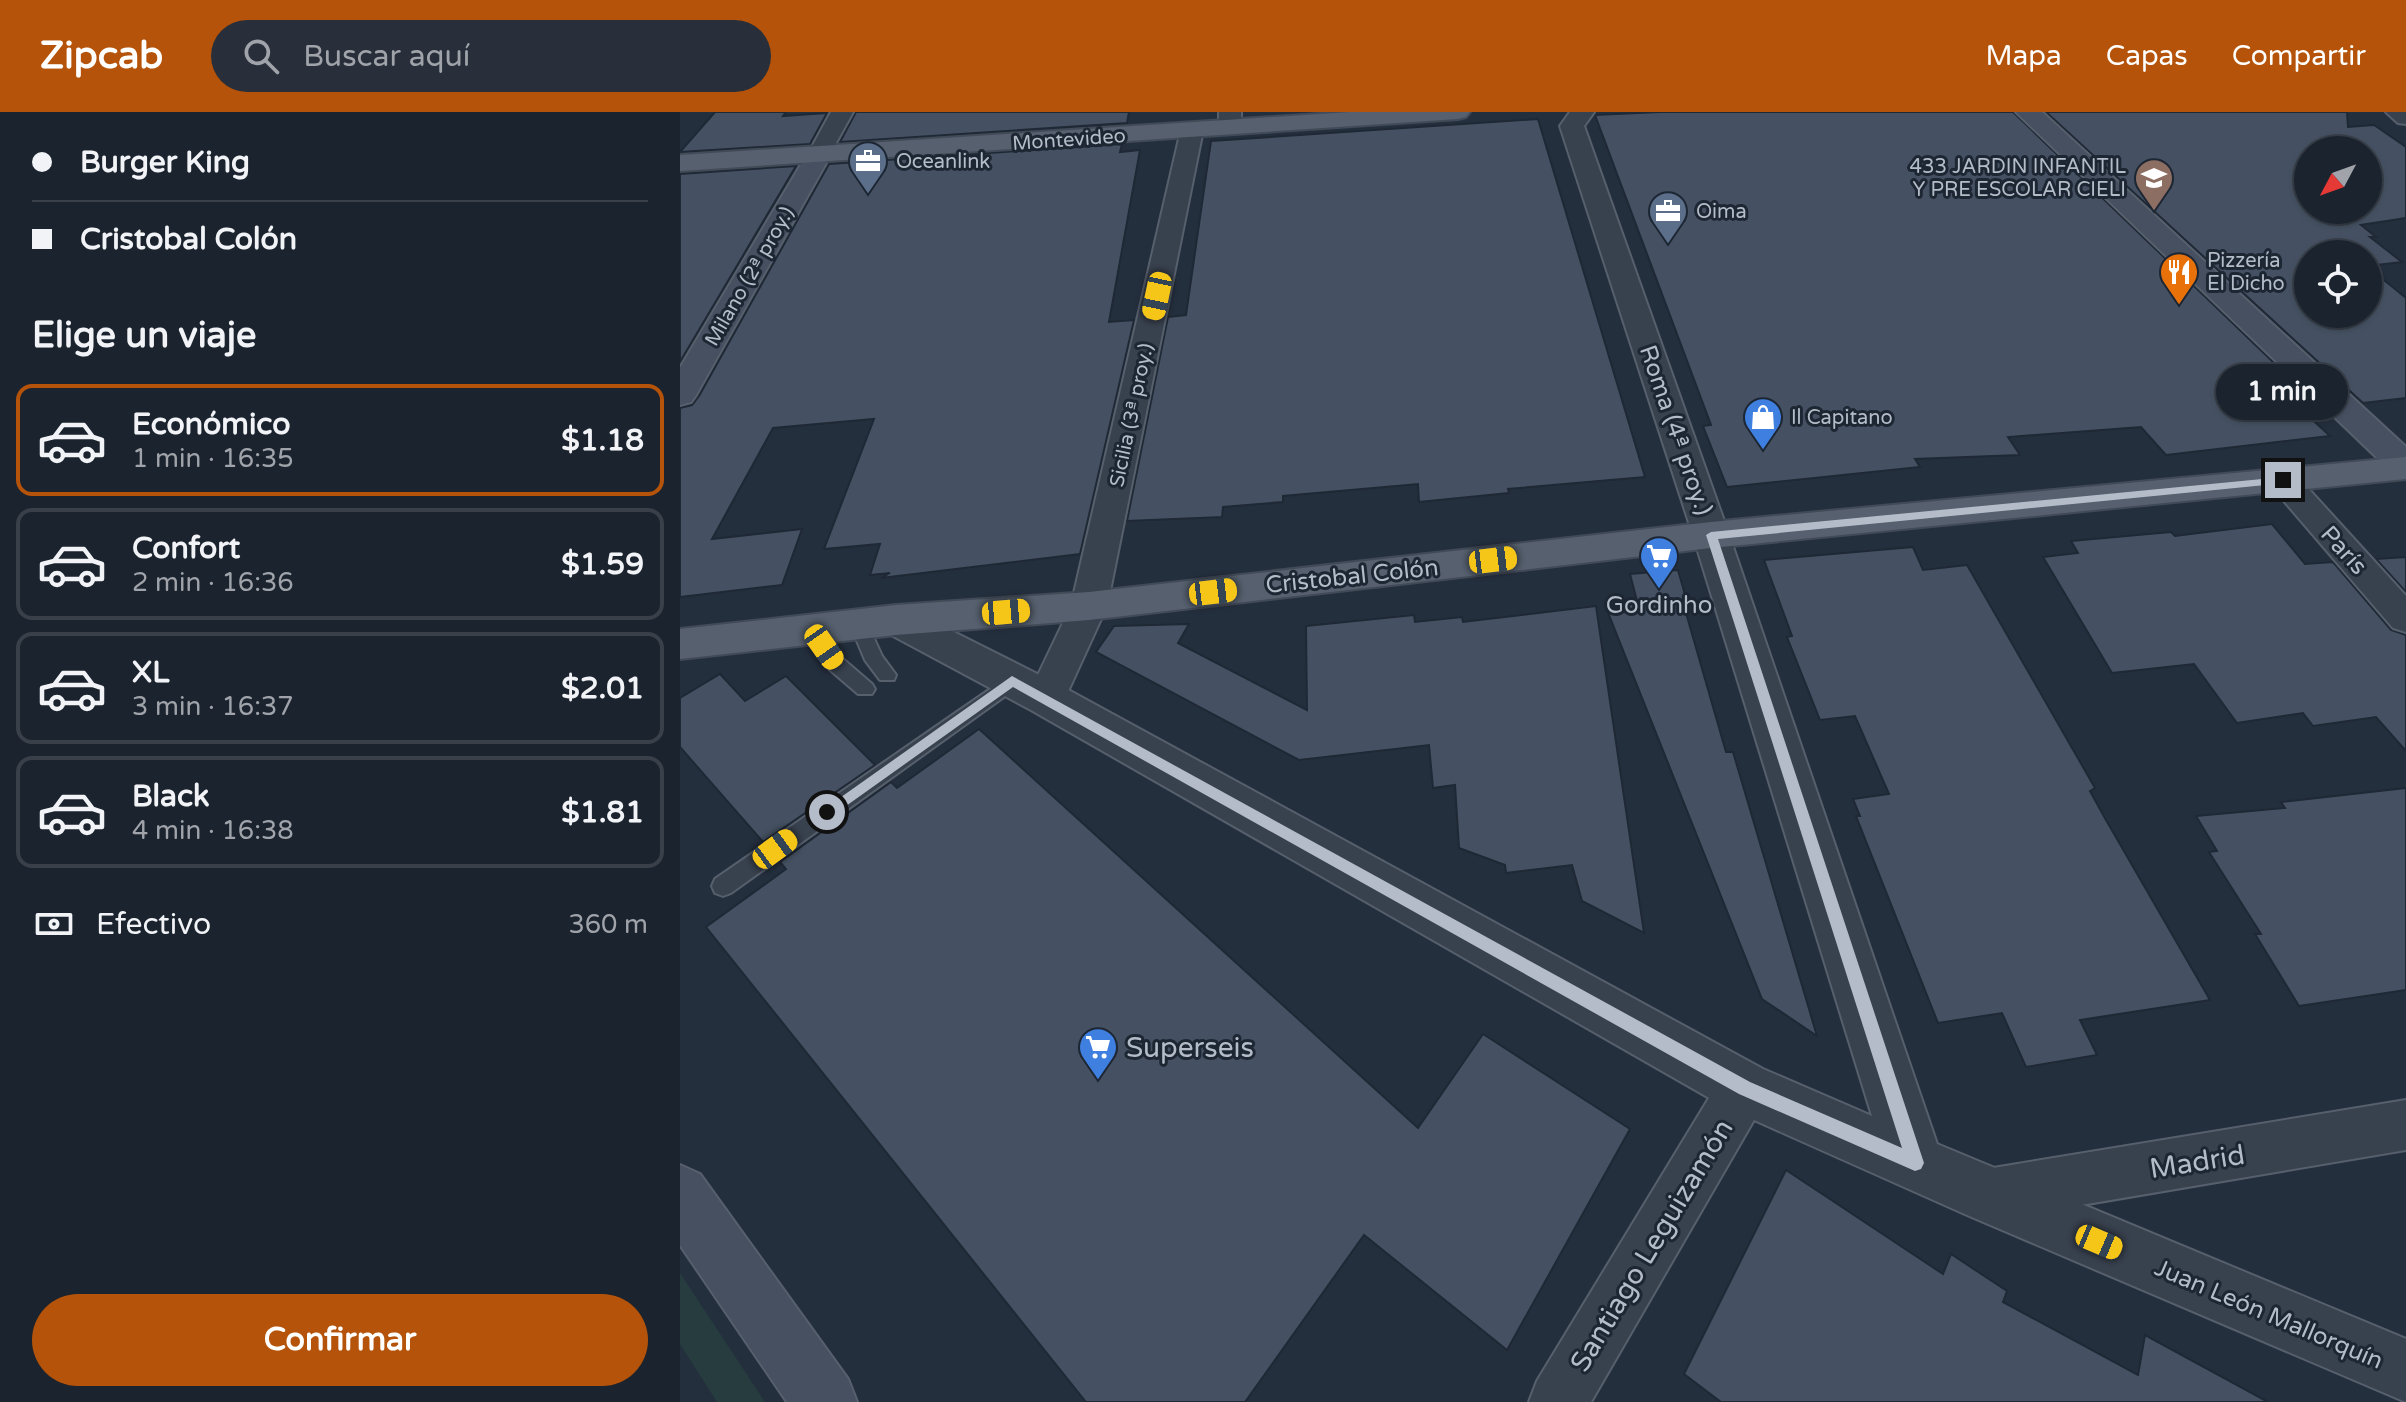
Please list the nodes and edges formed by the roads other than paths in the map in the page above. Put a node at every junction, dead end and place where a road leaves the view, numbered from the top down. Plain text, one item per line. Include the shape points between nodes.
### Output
1 (842, 112) edge
2 (1458, 112) edge
3 (1582, 112) edge
4 (2028, 112) edge
5 (2397, 112) edge
6 (2406, 118) edge
7 (1230, 120) edge
8 (1192, 130) junction
9 (818, 156) junction
10 (680, 163) edge
11 (680, 395) edge
12 (2406, 467) edge
13 (2283, 480) junction
14 (1711, 535) junction
15 (1089, 606) junction
16 (2406, 619) edge
17 (877, 622) junction
18 (812, 630) junction
19 (680, 644) edge
20 (887, 675) dead end
21 (865, 689) dead end
22 (1029, 690) junction
23 (723, 886) dead end
24 (1744, 1088) junction
25 (2406, 1125) edge
26 (1915, 1163) junction
27 (680, 1194) edge
28 (1987, 1195) junction
29 (2406, 1371) edge
30 (825, 1402) edge
31 (1558, 1402) edge

1 - 9 street
2 - 7 main road, Montevideo
3 - 14 street, Roma (4ª proy.) via 1572,126
4 - 12 main road
5 - 6 street
7 - 8 main road, Montevideo
8 - 9 main road, Montevideo
8 - 15 street, Sicilia (3ª proy.)
9 - 10 main road, Montevideo
9 - 11 main road, Milano (2ª proy.)
12 - 13 main road, Cristobal Colón
13 - 14 main road, Cristobal Colón
13 - 16 street, París
14 - 15 main road, Cristobal Colón
14 - 26 street, Roma (4ª proy.)
15 - 17 main road, Cristobal Colón
15 - 22 street, Sicilia (3ª proy.)
17 - 18 main road, Cristobal Colón
17 - 20 lane via 874,660
17 - 22 street, Juan León Mallorquín
18 - 19 main road, Cristobal Colón
18 - 21 lane via 836,664
22 - 23 lane
22 - 24 street, Juan León Mallorquín
24 - 26 street, Juan León Mallorquín
24 - 31 street, Santiago Leguizamón
25 - 28 street, Madrid
26 - 28 street, Juan León Mallorquín
27 - 30 main road
28 - 29 street, Juan León Mallorquín

